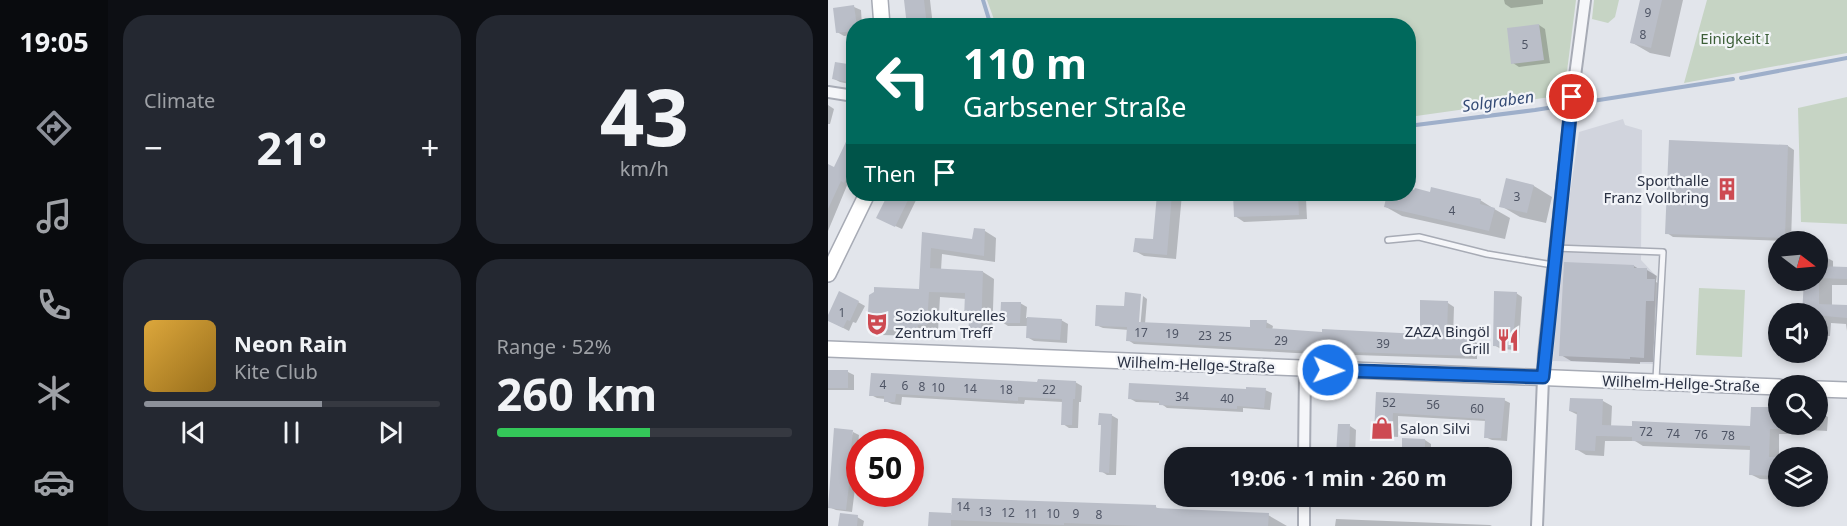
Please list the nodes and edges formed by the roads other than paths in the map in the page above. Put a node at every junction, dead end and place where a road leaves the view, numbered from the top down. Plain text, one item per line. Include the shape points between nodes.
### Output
1 (880, 0) edge
2 (1585, 0) edge
3 (881, 18) edge
4 (828, 92) edge
5 (846, 95) edge
6 (864, 201) edge
7 (1388, 240) dead end
8 (1555, 248) junction
9 (1553, 265) junction
10 (828, 274) edge
11 (828, 349) edge
12 (1305, 369) junction
13 (1543, 377) junction
14 (1656, 382) junction
15 (1768, 387) edge
16 (1828, 389) edge
17 (1847, 390) edge
18 (1304, 447) edge
19 (1304, 507) edge
20 (1304, 526) edge
21 (1537, 526) edge

1 - 3 main road
2 - 8 street
4 - 5 street
6 - 10 main road
7 - 9 lane via 1419,237
8 - 9 street
8 - 14 lane via 1663,252
9 - 13 street
11 - 12 main road, Wilhelm-Hellge-Straße
12 - 13 main road, Wilhelm-Hellge-Straße
12 - 18 street
13 - 14 main road, Wilhelm-Hellge-Straße
13 - 21 street
14 - 15 main road, Wilhelm-Hellge-Straße
16 - 17 main road
19 - 20 street

